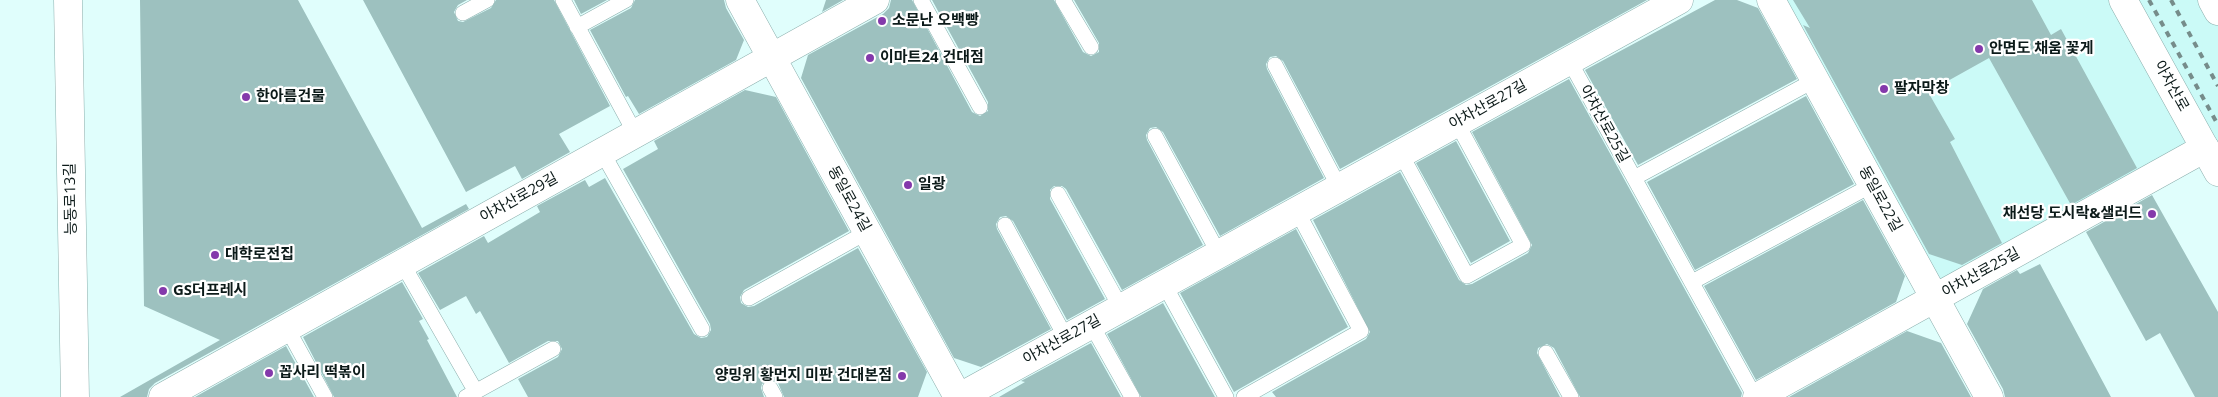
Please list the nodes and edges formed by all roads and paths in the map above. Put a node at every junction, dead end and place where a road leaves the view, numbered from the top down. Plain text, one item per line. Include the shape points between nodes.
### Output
1 (68, 0) edge
2 (487, 0) edge
3 (562, 0) edge
4 (626, 0) edge
5 (740, 0) edge
6 (875, 0) edge
7 (921, 0) edge
8 (1063, 0) edge
9 (1679, 0) edge
10 (1770, 0) edge
11 (2124, 0) edge
12 (2212, 0) edge
13 (2218, 11) edge
14 (463, 13) dead end
15 (577, 27) junction
16 (1091, 47) dead end
17 (771, 57) junction
18 (1569, 60) junction
19 (1275, 65) dead end
20 (1815, 80) junction
21 (980, 107) dead end
22 (1457, 123) junction
23 (635, 133) junction
24 (1155, 136) dead end
25 (2205, 148) junction
26 (602, 152) junction
27 (1401, 154) junction
28 (2218, 172) edge
29 (1634, 178) junction
30 (1872, 185) junction
31 (1339, 187) junction
32 (1058, 194) dead end
33 (1297, 211) junction
34 (1005, 225) dead end
35 (867, 232) junction
36 (1219, 254) junction
37 (402, 263) junction
38 (1692, 282) junction
39 (1164, 284) junction
40 (749, 298) dead end
41 (1935, 298) junction
42 (1121, 308) junction
43 (1091, 324) junction
44 (287, 328) junction
45 (702, 329) dead end
46 (1066, 338) junction
47 (553, 349) dead end
48 (1546, 353) dead end
49 (471, 394) edge
50 (75, 397) edge
51 (163, 397) edge
52 (325, 397) edge
53 (959, 397) edge
54 (1132, 397) edge
55 (1226, 397) edge
56 (1244, 397) edge
57 (1571, 397) edge
58 (1756, 397) edge
59 (1990, 397) edge

1 - 50 street, 능동로13길
2 - 14 lane
3 - 15 lane
4 - 15 lane
5 - 17 street, 동일로24길
6 - 17 street, 아차산로29길
7 - 21 lane
8 - 16 lane
9 - 18 street, 아차산로27길
10 - 20 street, 동일로22길
11 - 25 street, 아차산로
12 - 13 street
15 - 23 lane
17 - 23 street, 아차산로29길
17 - 35 street, 동일로24길
18 - 22 street, 아차산로27길
18 - 29 lane, 아차산로25길
19 - 31 lane
20 - 29 lane
20 - 30 street, 동일로22길
22 - 27 street, 아차산로27길
22 - 27 lane via 1523,245 1467,276
23 - 26 street, 아차산로29길
24 - 36 lane
25 - 28 street, 아차산로
25 - 41 street, 아차산로25길
26 - 37 street, 아차산로29길
26 - 45 lane
27 - 31 street, 아차산로27길
29 - 38 lane, 아차산로25길
30 - 38 lane
30 - 41 street, 동일로22길
31 - 33 street, 아차산로27길
32 - 42 lane
33 - 36 street, 아차산로27길
33 - 56 lane via 1361,331
34 - 46 lane
35 - 40 lane
35 - 53 street, 동일로24길
36 - 39 street, 아차산로27길
37 - 44 street, 아차산로29길
37 - 49 lane
38 - 58 lane, 아차산로25길
39 - 42 street, 아차산로27길
39 - 55 lane
41 - 58 street, 아차산로25길
41 - 59 street, 동일로22길
42 - 43 street, 아차산로27길
43 - 46 street, 아차산로27길
43 - 54 lane
44 - 51 street, 아차산로29길
44 - 52 lane
46 - 53 street, 아차산로27길
47 - 49 lane
48 - 57 lane

